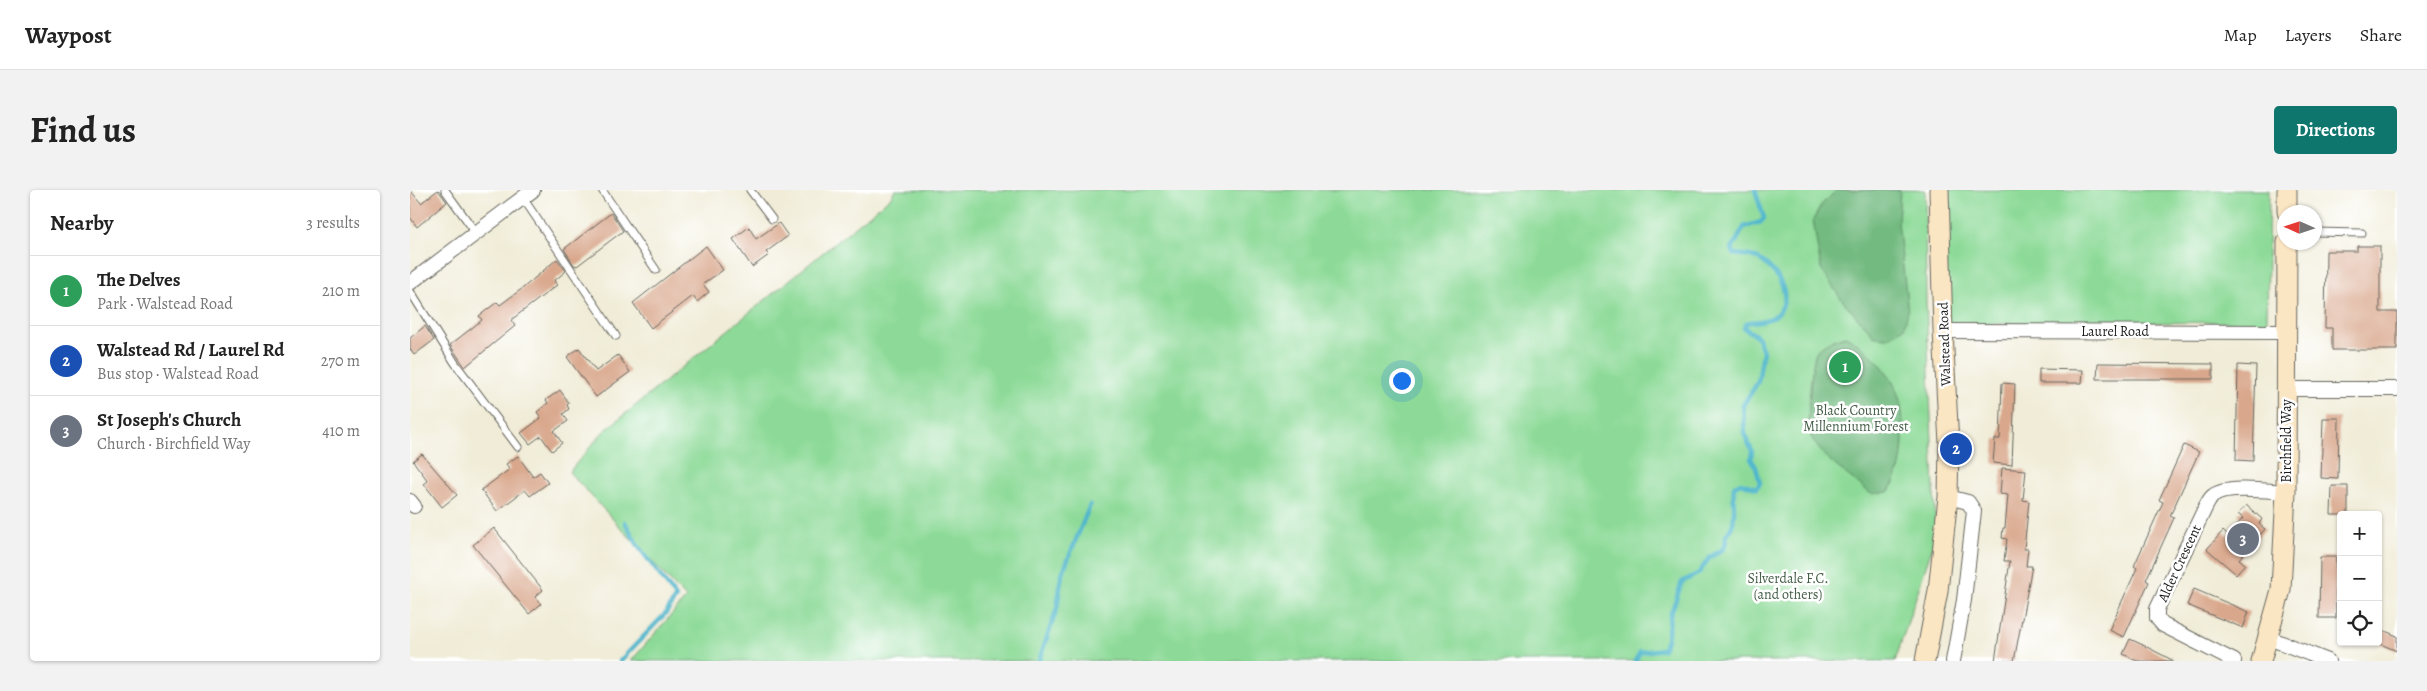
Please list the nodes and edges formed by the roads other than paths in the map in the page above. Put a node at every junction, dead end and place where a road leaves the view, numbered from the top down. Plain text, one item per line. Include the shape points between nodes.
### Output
1 (445, 190) edge
2 (602, 190) edge
3 (750, 190) edge
4 (1939, 190) edge
5 (2287, 190) edge
6 (528, 194) edge
7 (2287, 205) edge
8 (772, 219) dead end
9 (2322, 232) edge
10 (476, 233) junction
11 (2362, 233) dead end
12 (2287, 250) edge
13 (656, 270) dead end
14 (410, 283) edge
15 (410, 291) edge
16 (1943, 331) junction
17 (2287, 332) junction
18 (616, 336) dead end
19 (2286, 389) junction
20 (2397, 389) edge
21 (518, 447) dead end
22 (2286, 492) junction
23 (1948, 497) junction
24 (2269, 638) junction
25 (1925, 661) edge
26 (1953, 661) edge
27 (2234, 661) edge
28 (2261, 661) edge
29 (2328, 661) edge

1 - 10 lane
2 - 13 lane
3 - 8 lane
4 - 16 street, Walstead Road
5 - 7 street
6 - 10 street
6 - 18 lane
9 - 11 lane
10 - 14 street
12 - 17 street, Birchfield Way
15 - 21 lane via 455,363
16 - 17 street, Laurel Road
16 - 23 street, Walstead Road
17 - 19 street, Birchfield Way
19 - 20 street
19 - 22 street, Birchfield Way
22 - 24 street, Birchfield Way via 2281,590
22 - 27 street, Alder Crescent via 2242,490 2214,495 2157,609 2157,618 2163,625
23 - 25 street, Walstead Road via 1938,591
23 - 26 street via 1968,502 1974,511
24 - 28 street, Birchfield Way
24 - 29 street

